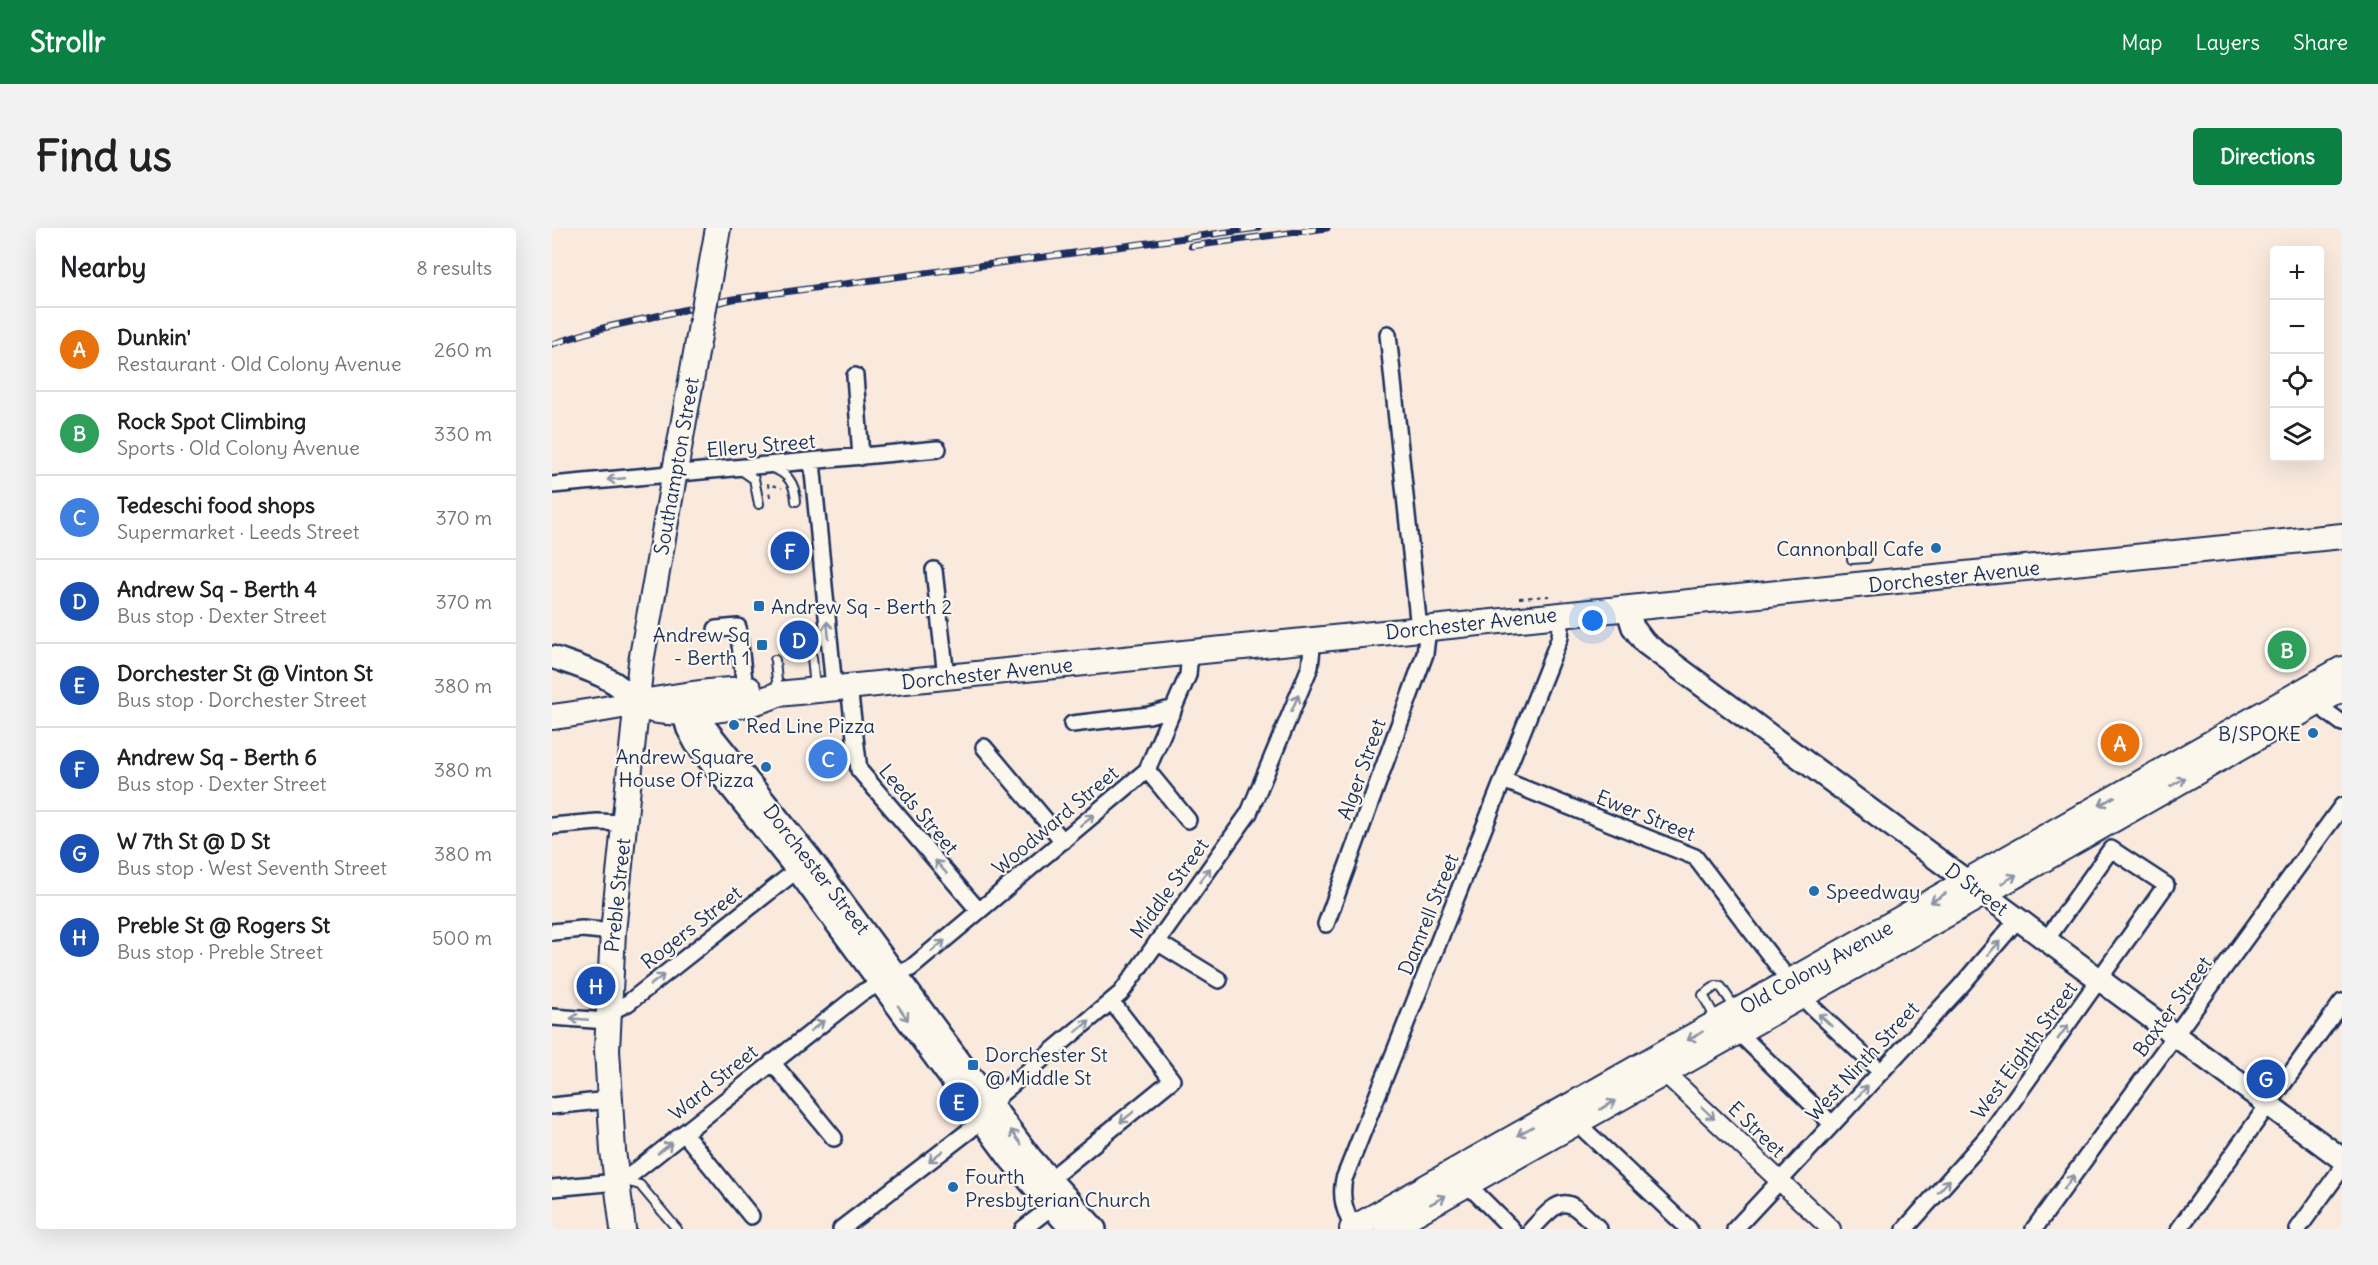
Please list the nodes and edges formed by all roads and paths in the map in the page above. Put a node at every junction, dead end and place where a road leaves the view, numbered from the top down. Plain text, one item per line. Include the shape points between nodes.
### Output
1 (718, 228) edge
2 (1388, 334) dead end
3 (855, 376) dead end
4 (938, 449) dead end
5 (861, 457) junction
6 (812, 462) junction
7 (767, 466) junction
8 (736, 468) junction
9 (675, 473) junction
10 (552, 485) edge
11 (784, 495) dead end
12 (796, 501) dead end
13 (771, 503) dead end
14 (759, 504) dead end
15 (2342, 536) edge
16 (1867, 558) dead end
17 (1852, 559) dead end
18 (933, 570) dead end
19 (1627, 608) junction
20 (1562, 614) junction
21 (1424, 628) junction
22 (716, 629) dead end
23 (1313, 639) junction
24 (1190, 652) junction
25 (552, 657) edge
26 (812, 657) dead end
27 (775, 660) dead end
28 (2342, 669) edge
29 (946, 677) junction
30 (832, 688) junction
31 (746, 689) junction
32 (2342, 689) edge
33 (778, 694) junction
34 (2315, 694) junction
35 (637, 705) junction
36 (685, 706) junction
37 (1173, 711) junction
38 (552, 717) edge
39 (2342, 723) edge
40 (1072, 724) dead end
41 (984, 747) dead end
42 (1147, 770) junction
43 (1503, 780) junction
44 (2342, 806) edge
45 (1188, 820) dead end
46 (625, 823) junction
47 (552, 826) edge
48 (1063, 841) junction
49 (797, 870) junction
50 (1974, 887) junction
51 (979, 911) junction
52 (2018, 920) junction
53 (1326, 924) dead end
54 (552, 932) edge
55 (613, 932) junction
56 (2046, 940) junction
57 (1156, 942) junction
58 (890, 978) junction
59 (1219, 980) dead end
60 (2100, 980) junction
61 (1796, 989) junction
62 (1112, 1002) junction
63 (2342, 1002) edge
64 (607, 1015) junction
65 (552, 1017) edge
66 (1732, 1022) junction
67 (2176, 1036) junction
68 (772, 1062) junction
69 (1660, 1065) junction
70 (1881, 1072) junction
71 (609, 1100) junction
72 (552, 1106) edge
73 (2268, 1106) junction
74 (986, 1112) junction
75 (1576, 1122) junction
76 (1832, 1124) junction
77 (684, 1133) junction
78 (834, 1138) dead end
79 (2342, 1159) edge
80 (2342, 1168) edge
81 (1779, 1181) junction
82 (617, 1182) junction
83 (1467, 1184) junction
84 (1043, 1186) junction
85 (552, 1188) edge
86 (1057, 1202) junction
87 (751, 1216) dead end
88 (623, 1229) edge
89 (677, 1229) edge
90 (841, 1229) edge
91 (1023, 1229) edge
92 (1071, 1229) edge
93 (1095, 1229) edge
94 (1352, 1229) edge
95 (1387, 1229) edge
96 (1512, 1229) edge
97 (1532, 1229) edge
98 (1599, 1229) edge
99 (1689, 1229) edge
100 (1735, 1229) edge
101 (1831, 1229) edge
102 (1905, 1229) edge
103 (2034, 1229) edge
104 (2179, 1229) edge
105 (2298, 1229) edge

1 - 9 main road, Southampton Street, bridge
2 - 21 street, Alger Street
3 - 5 street
4 - 5 street, Ellery Street
5 - 6 street, Ellery Street
6 - 7 street, Ellery Street
30 -> 6 street, Leeds Street
7 - 8 street, Ellery Street
7 - 12 lane via 788,478
8 - 9 street, Ellery Street
8 - 14 lane via 754,479
9 -> 10 street, Ellery Street
9 - 35 main road, Southampton Street via 641,662
11 - 13 path via 783,489 768,484
15 - 19 main road, Dorchester Avenue
16 - 17 lane
18 - 29 street
19 - 20 main road, Dorchester Avenue
19 - 50 main road, D Street via 1633,627 1645,644
20 - 21 main road, Dorchester Avenue
20 - 43 street, Damrell Street via 1560,637
21 - 23 main road, Dorchester Avenue
21 - 53 street, Alger Street via 1425,654
22 - 31 street via 738,627
23 - 24 main road, Dorchester Avenue
57 -> 23 street, Middle Street via 1249,813 1310,667
24 - 29 main road, Dorchester Avenue
24 - 37 street, Woodward Street via 1190,671
25 - 35 main road via 613,681
26 - 30 lane
27 - 33 lane
28 - 34 main road, Old Colony Avenue
29 - 30 main road, Dorchester Avenue
30 - 33 main road, Dorchester Avenue
51 -> 30 street, Leeds Street via 859,770
31 - 33 main road, Dorchester Avenue
31 - 36 main road, Dorchester Avenue
32 - 34 main road, Old Colony Avenue
33 - 36 main road, Dorchester Avenue via 752,704
34 - 39 street
34 - 50 main road, Old Colony Avenue
35 - 36 main road, Dorchester Avenue via 655,713
35 - 38 main road, Dorchester Avenue
35 - 46 main road, Preble Street
36 - 49 main road, Dorchester Street via 696,744
36 - 58 main road, Dorchester Street via 797,841
37 - 40 street
37 - 42 street, Woodward Street
41 - 48 street
42 - 45 street
48 -> 42 street, Woodward Street
43 - 61 street, Ewer Street via 1695,857
43 - 94 street, Damrell Street via 1344,1179 1344,1210
44 - 67 street, Baxter Street
46 - 47 street
46 - 55 main road, Preble Street
48 - 51 street, Woodward Street
49 - 58 main road, Dorchester Street
64 -> 49 street, Rogers Street via 628,1003
50 - 52 main road, D Street
50 - 61 main road, Old Colony Avenue
58 -> 51 street, Woodward Street via 911,968
52 - 56 main road, D Street
70 -> 52 street, West Ninth Street
54 - 55 street
55 - 64 main road, Preble Street
56 - 60 main road, D Street
56 - 60 street, West Eighth Street via 2112,849 2166,885
57 - 59 street
57 - 62 street, Middle Street
68 -> 58 street, Ward Street via 861,993
58 - 74 main road, Dorchester Street
60 - 67 main road, D Street
102 -> 60 street, West Eighth Street via 1988,1136
61 - 66 main road, Old Colony Avenue
70 -> 61 street, Ewer Street
74 -> 62 street, Middle Street via 1002,1093
62 -> 84 street via 1172,1080
63 - 73 street
64 -> 65 street, Rogers Street
64 - 71 main road, Preble Street
66 - 69 main road, Old Colony Avenue
66 - 76 street
67 - 73 main road, D Street
103 -> 67 street, Baxter Street
68 - 77 street, Ward Street
68 - 78 street
75 -> 69 main road, Old Colony Avenue
69 -> 81 street, E Street
69 -> 94 main road, Old Colony Avenue
76 -> 70 street, West Ninth Street
71 - 72 street
71 - 82 main road, Preble Street
73 - 79 main road, D Street
73 - 104 street
74 - 84 main road, Dorchester Street
74 -> 90 street, Middle Street via 970,1130
75 - 83 main road, Old Colony Avenue
75 - 99 street
76 - 81 street, West Ninth Street
82 -> 77 street, Ward Street
77 - 87 street
80 - 105 street
81 - 100 street, West Ninth Street
81 - 101 street, E Street
82 - 85 street, Ward Street
82 - 88 main road, Preble Street
82 - 89 lane via 639,1185
95 -> 83 main road, Old Colony Avenue
83 - 96 street
84 - 86 main road, Dorchester Street
86 - 91 street
86 - 92 main road, Dorchester Street
86 - 93 main road, Dorchester Street
97 - 98 street via 1553,1206 1565,1203 1577,1208

